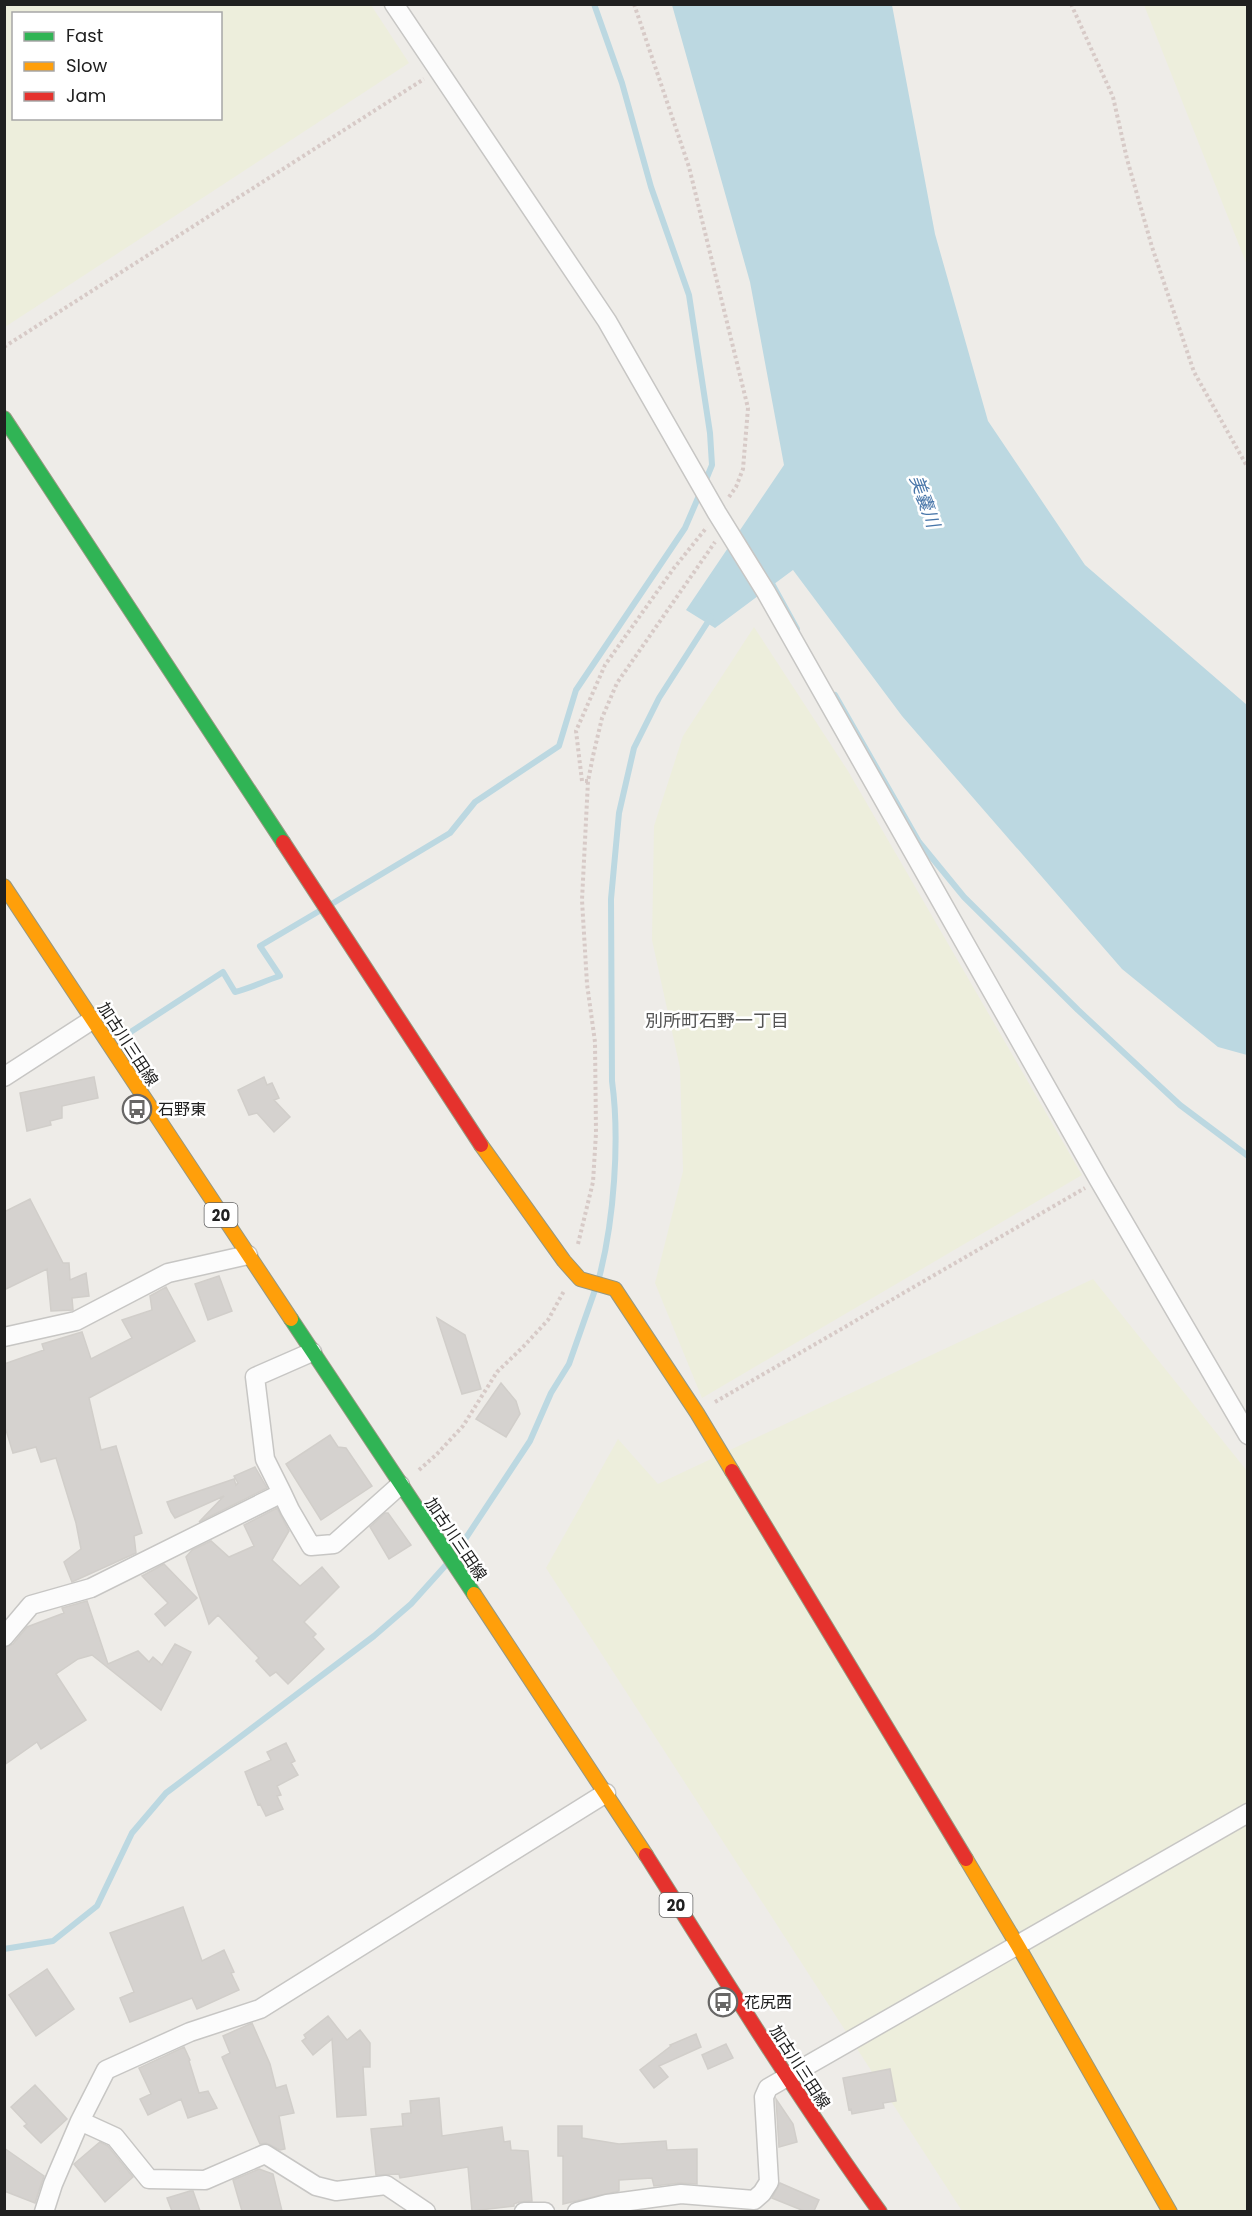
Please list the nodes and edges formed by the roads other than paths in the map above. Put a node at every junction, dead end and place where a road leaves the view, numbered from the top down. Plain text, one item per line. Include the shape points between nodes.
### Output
1 (394, 4) edge
2 (4, 418) edge
3 (4, 886) edge
4 (92, 1020) junction
5 (4, 1077) edge
6 (248, 1255) junction
7 (4, 1337) edge
8 (312, 1352) junction
9 (1248, 1435) edge
10 (400, 1485) junction
11 (282, 1493) junction
12 (4, 1637) edge
13 (606, 1793) junction
14 (1248, 1813) edge
15 (1018, 1946) junction
16 (788, 2078) junction
17 (80, 2121) junction
18 (44, 2211) edge
19 (426, 2211) edge
20 (524, 2211) edge
21 (545, 2211) edge
22 (577, 2211) edge
23 (880, 2211) edge
24 (1170, 2211) edge

1 - 9 street via 607,321
2 - 15 street via 492,1161 573,1270 615,1289 697,1413
3 - 4 street, 加古川三田線 / 20
4 - 5 street
4 - 6 street, 加古川三田線 / 20
6 - 7 street via 168,1273 76,1321
6 - 8 street, 加古川三田線 / 20
8 - 10 street, 加古川三田線 / 20
8 - 11 street via 255,1377 265,1459
10 - 11 street via 334,1544 311,1546
10 - 13 street, 加古川三田線 / 20
11 - 12 street via 91,1588 31,1605
13 - 16 street, 加古川三田線 / 20
13 - 17 street via 260,2009 190,2032 106,2070
14 - 15 street
15 - 16 street
15 - 24 street
16 - 22 street via 768,2088 764,2097 769,2182 754,2200 681,2194
16 - 23 street, 加古川三田線 / 20
17 - 18 street
17 - 19 street via 115,2137 148,2179 205,2180 265,2154 316,2186 336,2191 386,2185
20 - 21 street

